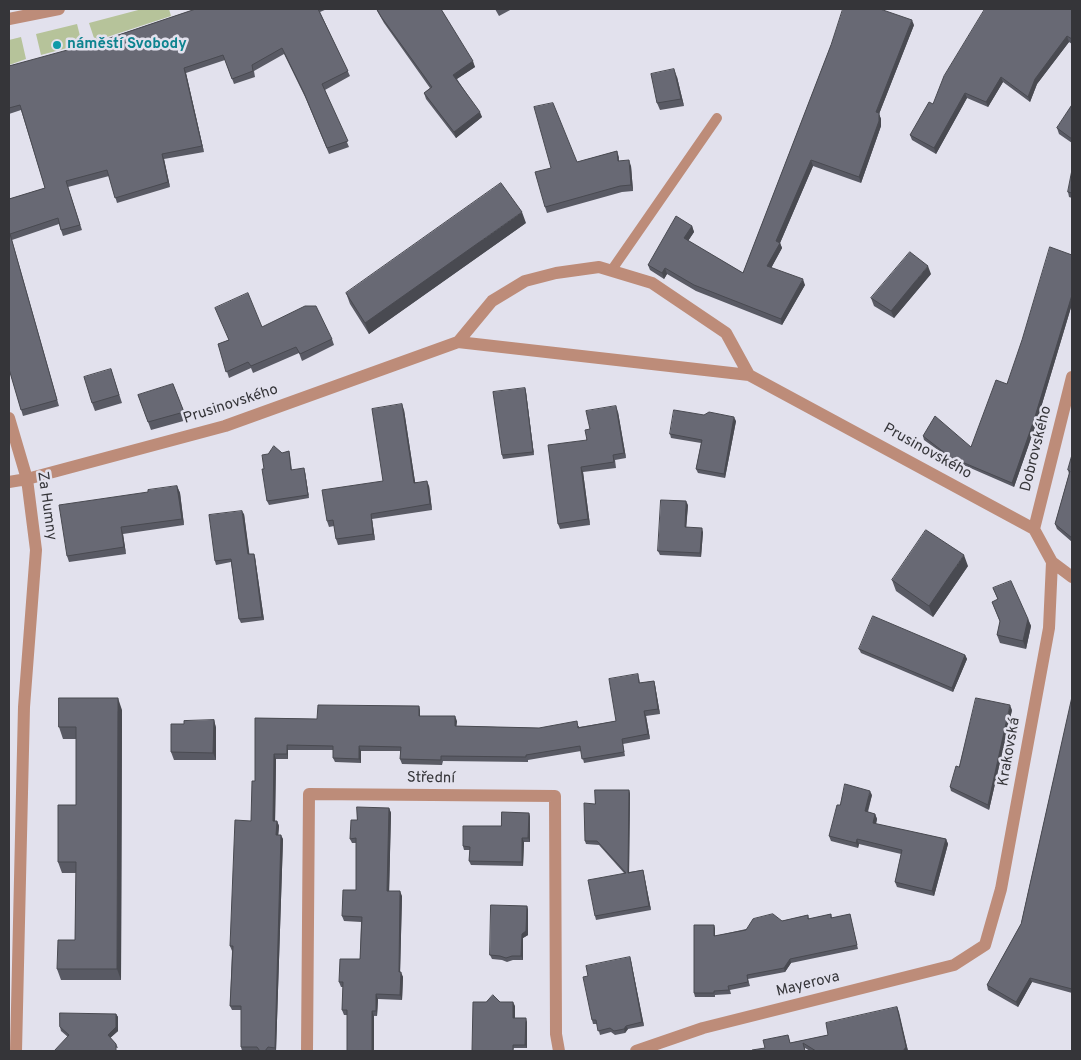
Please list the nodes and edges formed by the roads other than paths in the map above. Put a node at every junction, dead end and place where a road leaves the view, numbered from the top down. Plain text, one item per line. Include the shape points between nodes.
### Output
1 (59, 9) edge
2 (9, 19) edge
3 (717, 118) dead end
4 (611, 271) junction
5 (458, 342) junction
6 (749, 375) junction
7 (1072, 377) edge
8 (9, 418) edge
9 (27, 479) junction
10 (9, 482) edge
11 (1034, 529) junction
12 (1052, 562) junction
13 (1072, 577) edge
14 (986, 945) joint
15 (16, 1051) edge
16 (307, 1051) edge
17 (559, 1051) edge
18 (636, 1051) edge

1 - 2 street
3 - 4 lane
4 - 5 street via 599,267 525,281 492,301
4 - 6 street via 652,283 726,333
5 - 6 street, Prusinovského
5 - 9 street, Prusinovského via 225,426
6 - 11 street, Prusinovského
7 - 11 street, Dobrovského
8 - 9 street, Za Humny
9 - 10 street, Prusinovského
9 - 15 street, Za Humny via 36,550 24,707
11 - 12 street
12 - 13 street
12 - 14 street, Krakovská via 1049,628 1001,889
14 - 18 street, Mayerova via 954,965 703,1028
16 - 17 street, Střední via 309,794 555,796 556,1034

